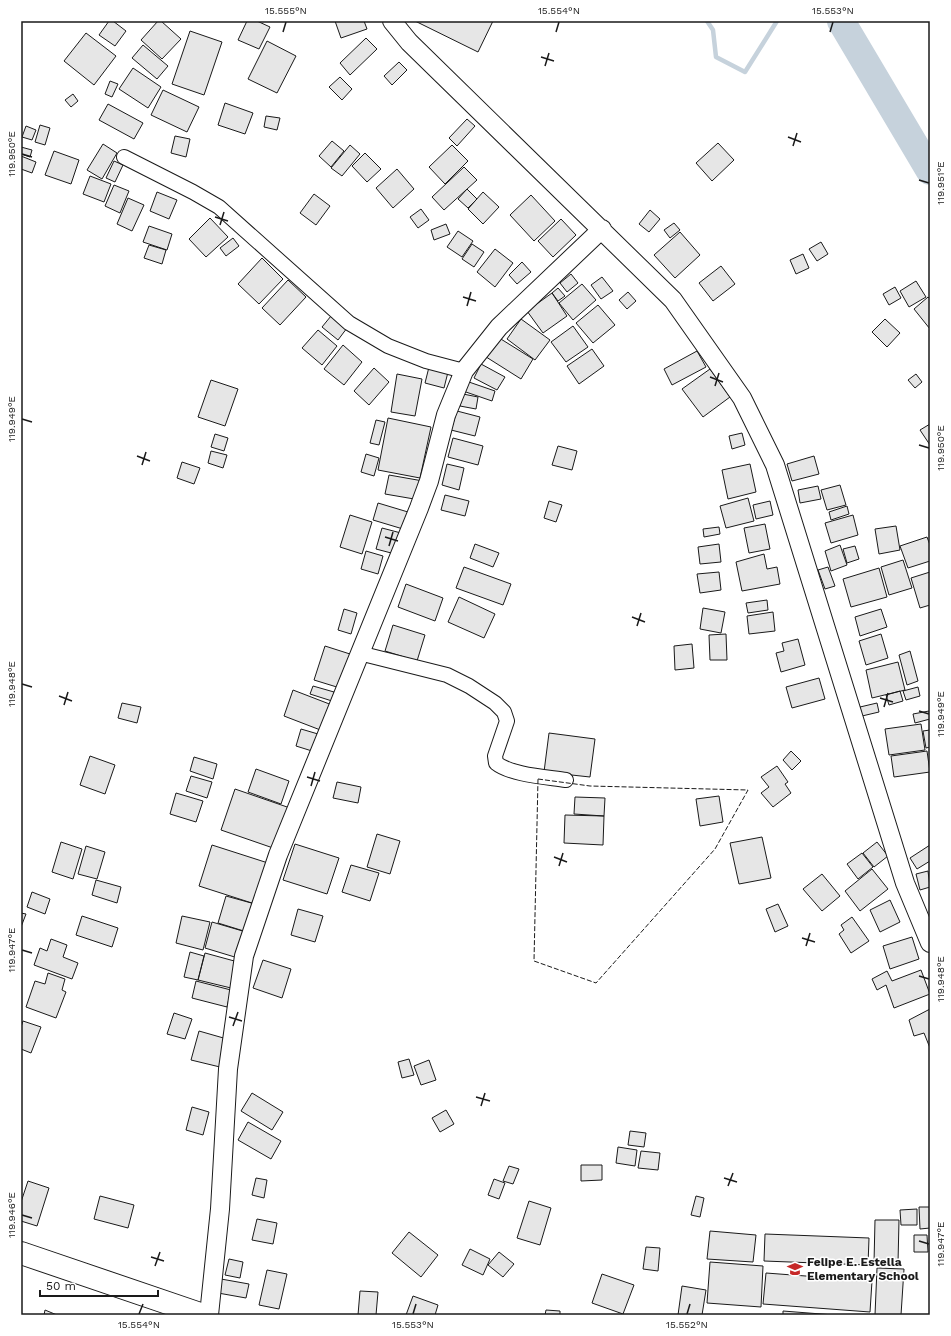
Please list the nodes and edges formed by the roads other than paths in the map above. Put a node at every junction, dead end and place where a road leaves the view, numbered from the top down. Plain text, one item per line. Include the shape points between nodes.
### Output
1 (392, 21) edge
2 (124, 158) dead end
3 (602, 229) junction
4 (464, 371) junction
5 (359, 654) junction
6 (566, 780) dead end
7 (930, 943) edge
8 (21, 1253) edge
9 (203, 1315) edge
10 (209, 1315) edge

1 - 3 street via 409,42
2 - 4 street via 219,207 349,322 388,346 426,361
3 - 4 street via 499,327
3 - 7 street via 673,300 742,398 775,465 904,883
4 - 5 street via 446,415 429,481 419,508
5 - 6 street via 447,676 469,686 496,703 504,712 507,721 495,756 496,763 501,767 528,774
5 - 10 street via 278,855 244,956 228,1069 220,1209
8 - 9 main road

